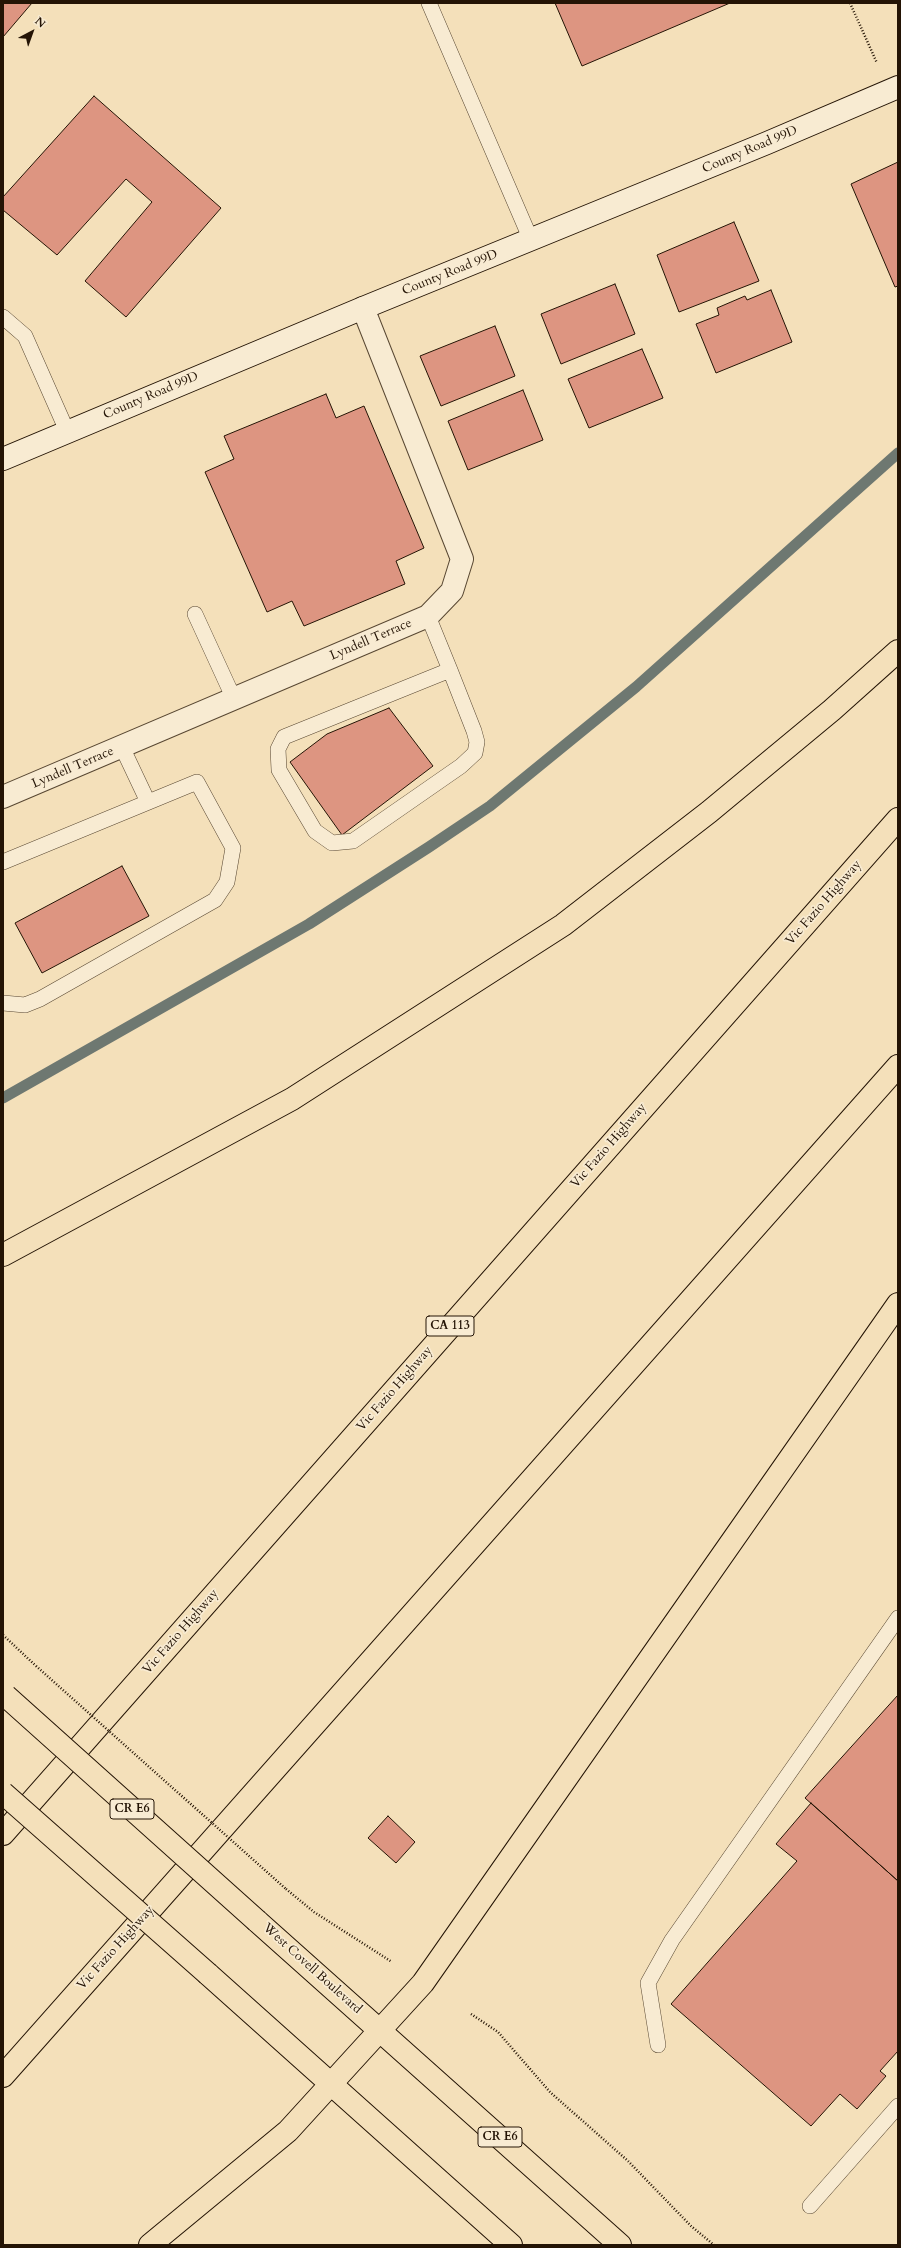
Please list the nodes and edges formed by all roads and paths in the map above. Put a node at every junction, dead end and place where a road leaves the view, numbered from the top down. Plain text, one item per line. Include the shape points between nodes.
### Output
1 (429, 3) edge
2 (850, 3) edge
3 (893, 89) edge
4 (531, 240) junction
5 (362, 308) junction
6 (3, 317) edge
7 (67, 431) junction
8 (3, 459) edge
9 (195, 614) dead end
10 (428, 616) junction
11 (898, 651) edge
12 (450, 670) junction
13 (234, 699) junction
14 (122, 746) junction
15 (3, 798) edge
16 (148, 802) junction
17 (898, 819) edge
18 (3, 862) edge
19 (3, 1003) edge
20 (898, 1066) edge
21 (3, 1255) edge
22 (898, 1304) edge
23 (898, 1618) edge
24 (3, 1635) edge
25 (4, 1695) edge
26 (3, 1793) edge
27 (3, 1834) edge
28 (392, 1962) dead end
29 (471, 2014) dead end
30 (380, 2030) junction
31 (658, 2045) dead end
32 (3, 2076) edge
33 (332, 2083) junction
34 (898, 2106) edge
35 (810, 2206) dead end
36 (150, 2245) edge
37 (511, 2245) edge
38 (620, 2245) edge
39 (714, 2245) edge

1 - 4 lane
2 - 3 path
3 - 4 street, County Road 99D via 767,144
4 - 5 street, County Road 99D
5 - 7 street, County Road 99D
5 - 10 street, Lyndell Terrace via 462,559 452,591
6 - 7 lane via 25,336
7 - 8 street, County Road 99D
9 - 13 lane
10 - 12 lane
10 - 13 street, Lyndell Terrace
11 - 21 main road via 832,710 709,812 564,925 292,1099
12 - 12 lane via 284,737 278,749 279,770 315,831 332,843 353,841 461,766 475,753 477,742 474,731
13 - 14 street, Lyndell Terrace
14 - 15 street, Lyndell Terrace
14 - 16 lane
16 - 18 lane
16 - 19 lane via 197,782 232,848 227,882 215,900 40,998 24,1005
17 - 27 main road, Vic Fazio Highway / CA 113
20 - 32 main road, Vic Fazio Highway
22 - 30 main road via 432,1970
23 - 31 lane via 672,1940 648,1983
24 - 28 path, bridge via 286,1889 314,1912
25 - 30 main road, West Covell Boulevard / CR E6, bridge
26 - 33 main road, bridge
29 - 39 path via 498,2032 550,2092 628,2161 691,2226
30 - 33 main road
30 - 38 main road, West Covell Boulevard / CR E6
33 - 36 main road via 288,2131
33 - 37 main road
34 - 35 lane

